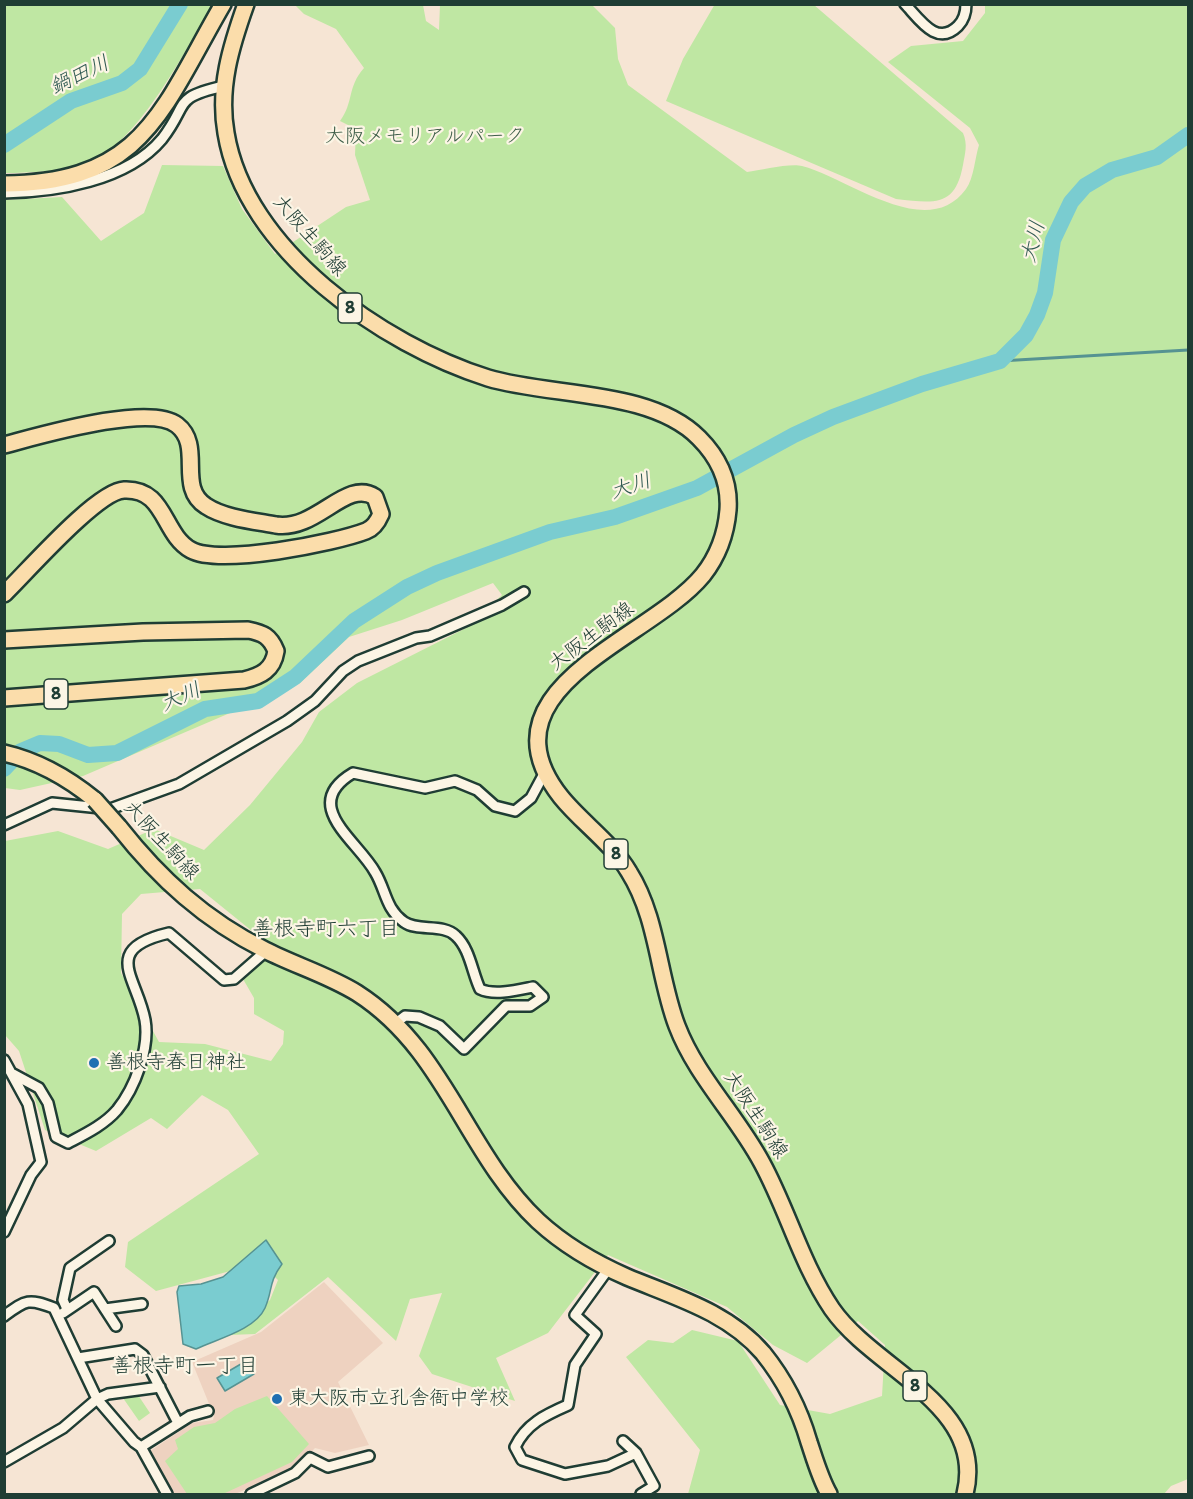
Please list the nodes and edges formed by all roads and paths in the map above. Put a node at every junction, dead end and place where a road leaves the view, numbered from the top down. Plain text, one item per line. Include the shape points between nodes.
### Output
1 (223, 4) edge
2 (246, 4) edge
3 (906, 4) edge
4 (966, 4) edge
5 (224, 86) junction
6 (4, 184) edge
7 (4, 193) edge
8 (4, 445) edge
9 (524, 592) dead end
10 (4, 594) edge
11 (4, 640) edge
12 (4, 698) edge
13 (4, 753) edge
14 (545, 772) junction
15 (4, 825) edge
16 (266, 951) junction
17 (396, 1023) junction
18 (4, 1060) edge
19 (13, 1074) junction
20 (4, 1232) edge
21 (109, 1241) dead end
22 (605, 1267) junction
23 (142, 1304) dead end
24 (68, 1309) junction
25 (105, 1309) junction
26 (4, 1316) edge
27 (58, 1316) junction
28 (116, 1326) dead end
29 (78, 1358) junction
30 (160, 1387) junction
31 (98, 1399) junction
32 (208, 1411) dead end
33 (178, 1423) junction
34 (623, 1441) dead end
35 (141, 1447) junction
36 (636, 1453) junction
37 (369, 1456) dead end
38 (4, 1462) edge
39 (167, 1494) edge
40 (251, 1494) edge
41 (641, 1494) edge
42 (828, 1494) edge
43 (965, 1494) edge

1 - 6 main road via 160,112 132,147 74,177
2 - 5 main road, 大阪生駒線 / 8 via 230,49
3 - 4 street via 936,34 947,34 956,28 963,20
5 - 7 street via 195,93 182,102 161,139 138,158 96,180 40,192
5 - 14 main road, 大阪生駒線 / 8 via 225,132 244,187 285,246 331,294 409,344 487,377 644,407 679,422 709,449 728,484 722,542 702,577 559,688 542,715 539,730 538,748
8 - 10 main road via 122,418 152,416 177,425 189,444 194,494 216,512 290,526 309,520 351,493 362,492 375,497 381,514 368,530 297,548 246,555 202,555 184,546 150,496 122,489 104,497
9 - 15 street via 430,636 358,661 287,721 179,784 110,809 52,803
11 - 12 main road, 8 via 248,630 263,633 276,651 269,669 261,676 244,680
13 - 16 main road, 大阪生駒線, bridge via 45,767 74,783 95,800 177,892 222,927
14 - 17 street via 531,798 515,811 495,806 477,790 455,781 425,788 353,773 333,793 332,814 376,873 394,914 407,924 454,933 465,946 480,989 486,992 533,987 543,997 530,1006 506,1006 464,1049 440,1026 419,1017 405,1016
14 - 43 main road, 大阪生駒線 / 8 via 562,798 627,867 639,888 680,1032 760,1159 824,1296 851,1333 936,1403 957,1428 966,1448 970,1475
16 - 17 main road, 大阪生駒線 via 356,992
16 - 19 street via 234,979 224,980 169,933 135,946 128,961 128,975 145,1020 137,1075 117,1109 98,1127 68,1143 56,1137 48,1103 39,1088
17 - 22 main road, 大阪生駒線 via 434,1068 506,1184 538,1221
18 - 19 street
19 - 20 street via 28,1104 41,1162
21 - 24 street via 70,1268 63,1300
22 - 36 street via 575,1315 596,1334 575,1365 568,1405 522,1431 515,1447 522,1460 564,1474 608,1466
22 - 42 main road, 大阪生駒線 via 711,1312 735,1326 764,1354 801,1418
23 - 25 street
24 - 25 street via 94,1292
24 - 27 street
25 - 28 street
26 - 27 street via 24,1301 54,1308
27 - 29 street
29 - 30 street via 135,1349 143,1355
29 - 31 street
30 - 31 street via 108,1394
30 - 33 street
31 - 35 street
31 - 38 street via 63,1428
32 - 33 street
33 - 35 street
34 - 36 street
35 - 39 street
36 - 41 street via 654,1486
37 - 40 street via 328,1467 310,1458 295,1473

